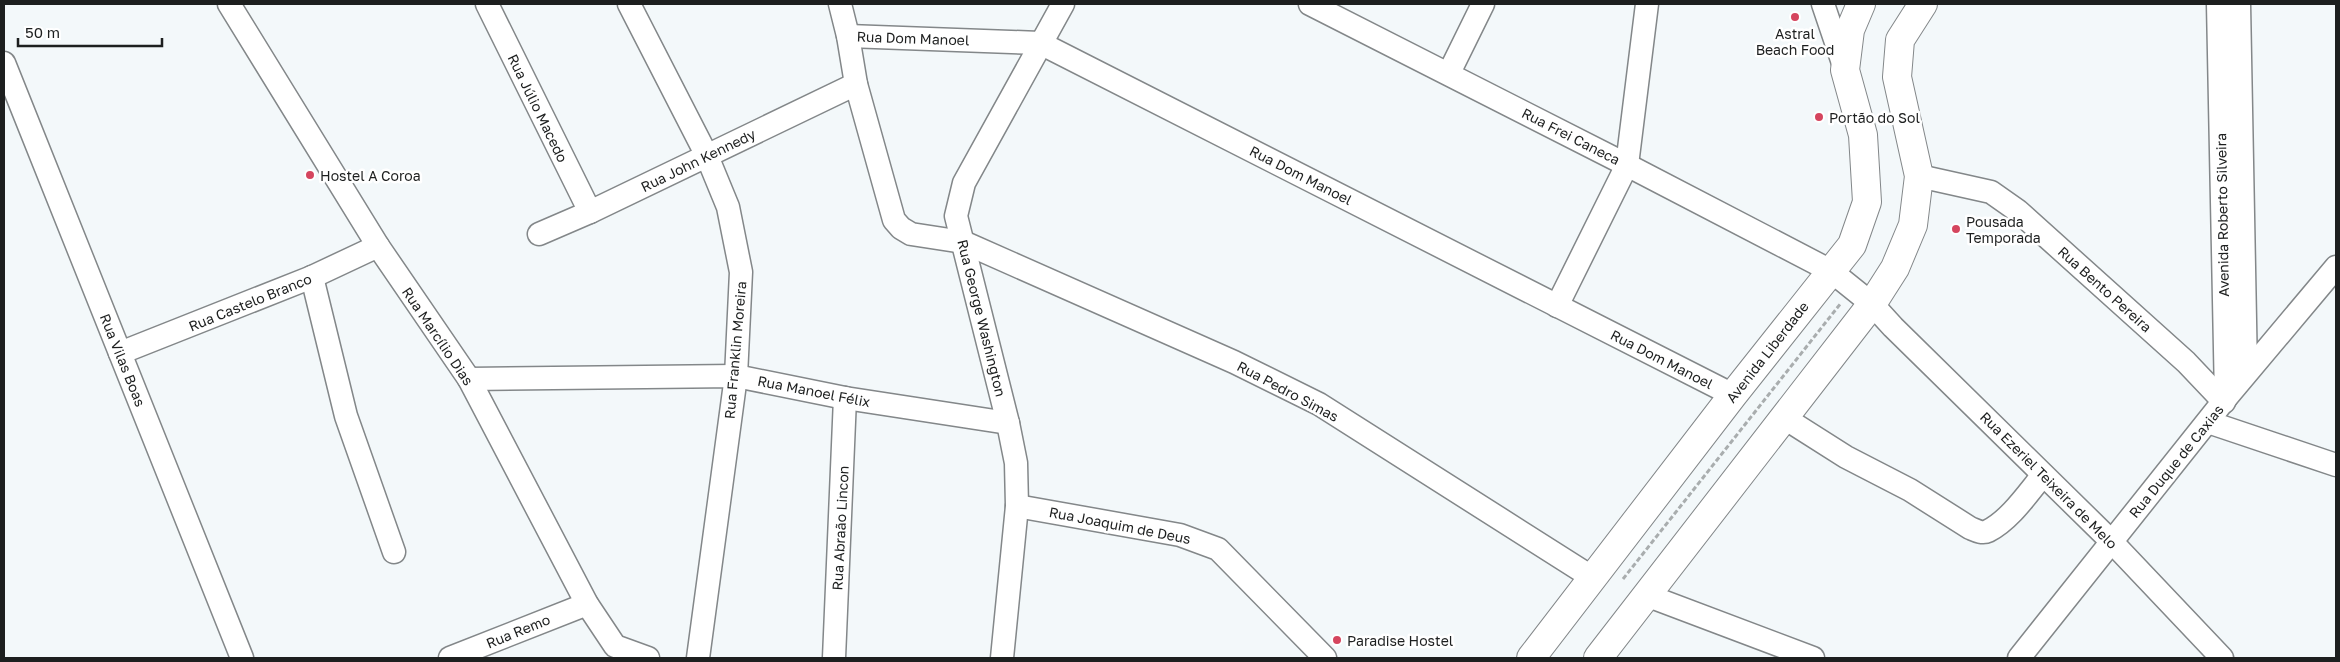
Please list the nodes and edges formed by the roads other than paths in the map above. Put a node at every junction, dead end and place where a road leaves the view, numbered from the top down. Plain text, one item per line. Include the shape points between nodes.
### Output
1 (229, 4) edge
2 (487, 4) edge
3 (629, 4) edge
4 (840, 4) edge
5 (1063, 4) edge
6 (1310, 4) edge
7 (1483, 4) edge
8 (1647, 4) edge
9 (1822, 4) edge
10 (1861, 4) edge
11 (1923, 4) edge
12 (2218, 4) edge
13 (2239, 4) edge
14 (2229, 32) junction
15 (848, 36) junction
16 (1040, 42) junction
17 (4, 63) edge
18 (1845, 70) junction
19 (1449, 74) junction
20 (856, 84) junction
21 (707, 156) junction
22 (1627, 164) junction
23 (1918, 176) junction
24 (590, 212) junction
25 (539, 234) dead end
26 (963, 242) junction
27 (378, 246) junction
28 (2336, 267) edge
29 (1831, 271) junction
30 (312, 277) junction
31 (1872, 304) junction
32 (1557, 306) junction
33 (2279, 334) junction
34 (120, 353) junction
35 (2240, 354) junction
36 (736, 376) junction
37 (469, 379) junction
38 (1732, 395) junction
39 (846, 398) junction
40 (2224, 400) junction
41 (1783, 417) junction
42 (2208, 422) junction
43 (1008, 423) junction
44 (2336, 465) edge
45 (2043, 475) junction
46 (1016, 506) junction
47 (2111, 541) junction
48 (394, 552) dead end
49 (1593, 578) junction
50 (1646, 595) junction
51 (587, 604) junction
52 (242, 658) edge
53 (450, 658) edge
54 (648, 658) edge
55 (698, 658) edge
56 (834, 658) edge
57 (1002, 658) edge
58 (1325, 658) edge
59 (1531, 658) edge
60 (1598, 658) edge
61 (1813, 658) edge
62 (2020, 658) edge
63 (2222, 658) edge

1 - 27 street, Rua Marcílio Dias
2 - 24 street, Rua Júlio Macedo
3 - 21 street, Rua Franklin Moreira
4 - 15 street, Rua Pedro Simas
5 - 16 street, Rua George Washington
6 - 19 street, Rua Frei Caneca
7 - 19 street
8 - 22 street
9 - 18 street
10 - 18 main road, Avenida Liberdade via 1850,30
11 - 23 main road via 1900,40 1897,77
12 - 14 street, Avenida Roberto Silveira
13 - 14 street, Avenida Roberto Silveira
14 - 35 street, Avenida Roberto Silveira
15 - 16 street, Rua Dom Manoel
15 - 20 street, Rua Pedro Simas
16 - 26 street, Rua George Washington via 964,183 956,216
16 - 32 street, Rua Dom Manoel
17 - 34 street, Rua Vilas Boas
18 - 29 main road, Avenida Liberdade via 1862,135 1867,202 1852,245
19 - 22 street, Rua Frei Caneca
20 - 21 street, Rua John Kennedy
20 - 26 street, Rua Pedro Simas via 894,220 912,234
21 - 24 street, Rua John Kennedy
21 - 36 street, Rua Franklin Moreira via 728,207 741,272
22 - 29 street, Rua Frei Caneca
22 - 32 street
23 - 31 main road via 1913,225 1895,268
23 - 40 street, Rua Bento Pereira via 1991,192 2018,211
24 - 25 street, Rua John Kennedy
26 - 43 street, Rua George Washington
26 - 49 street, Rua Pedro Simas via 1234,362 1319,404
27 - 30 street, Rua Castelo Branco
27 - 37 street, Rua Marcílio Dias
28 - 33 street
29 - 31 street, Rua Frei Caneca
29 - 38 main road, Avenida Liberdade
30 - 34 street, Rua Castelo Branco
30 - 48 street via 346,416
31 - 41 main road
31 - 45 street, Rua Ezeriel Teixeira de Melo
32 - 38 street, Rua Dom Manoel
33 - 35 street
33 - 35 street
34 - 52 street, Rua Vilas Boas
35 - 40 street, Avenida Roberto Silveira
36 - 37 street, Rua Manoel Félix
36 - 39 street, Rua Manoel Félix
36 - 55 street, Rua Franklin Moreira
37 - 51 street, Rua Marcílio Dias
38 - 49 main road, Avenida Liberdade
39 - 43 street, Rua Manoel Félix
39 - 56 street, Rua Abraão Lincon
40 - 42 street, Rua Duque de Caxias
41 - 45 street via 1846,458 1910,490 1980,532 1987,531 2014,510
41 - 50 main road
42 - 44 street
42 - 47 street, Rua Duque de Caxias
43 - 46 street, Rua George Washington via 1016,463
45 - 47 street, Rua Ezeriel Teixeira de Melo
46 - 57 street, Rua George Washington
46 - 58 street, Rua Joaquim de Deus via 1180,535 1218,548
47 - 62 street, Rua Duque de Caxias
47 - 63 street, Rua Ezeriel Teixeira de Melo
49 - 59 main road, Avenida Liberdade
50 - 60 main road
50 - 61 street
51 - 53 street, Rua Remo
51 - 54 street, Rua Marcílio Dias via 615,646

